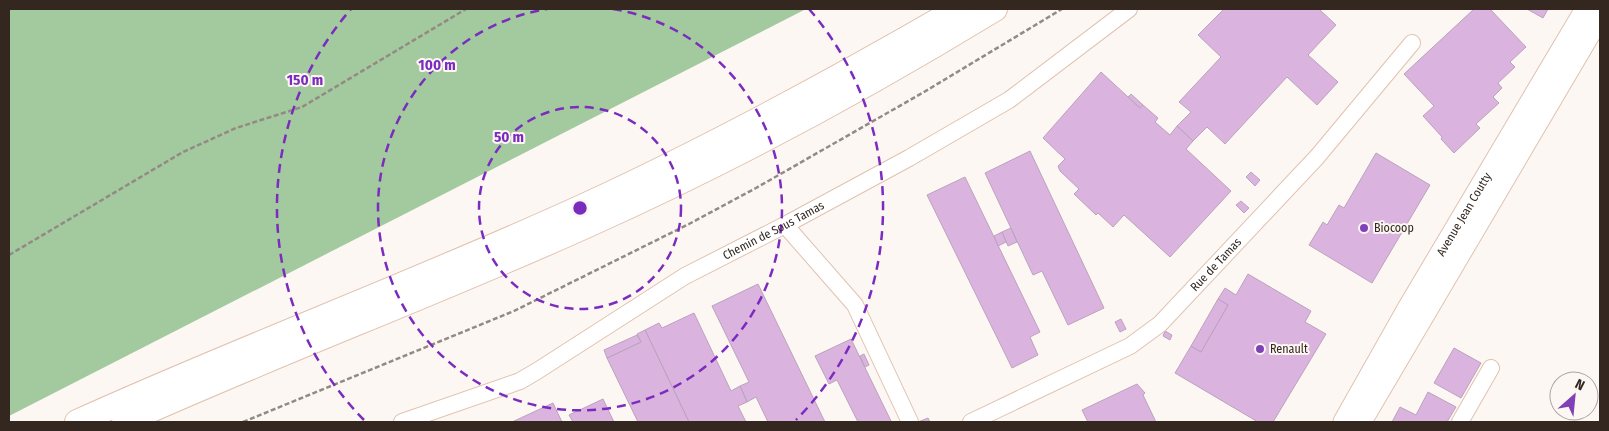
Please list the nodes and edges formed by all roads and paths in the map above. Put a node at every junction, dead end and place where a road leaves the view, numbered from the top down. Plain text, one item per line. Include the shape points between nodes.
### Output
1 (466, 9) edge
2 (958, 9) edge
3 (995, 9) edge
4 (1062, 9) edge
5 (1129, 9) edge
6 (1586, 9) edge
7 (1600, 16) edge
8 (1412, 43) dead end
9 (785, 225) junction
10 (9, 254) edge
11 (1491, 368) dead end
12 (77, 422) edge
13 (124, 422) edge
14 (243, 422) edge
15 (402, 422) edge
16 (910, 422) edge
17 (971, 422) edge
18 (1344, 422) edge
19 (1361, 422) edge
20 (1460, 422) edge

1 - 10 path via 302,107 236,128 183,152
2 - 12 highway via 783,108 656,172 511,238
3 - 13 highway via 786,128 616,212
4 - 14 path via 924,92 689,224 514,311
5 - 9 street, Chemin de Sous Tamas via 1009,100
6 - 18 main road, Avenue Jean Coutty
7 - 19 main road, Avenue Jean Coutty
8 - 17 street, Rue de Tamas via 1317,157 1160,324 1130,346
9 - 15 street, Chemin de Sous Tamas via 686,276 520,381
9 - 16 street via 855,305
11 - 20 street

